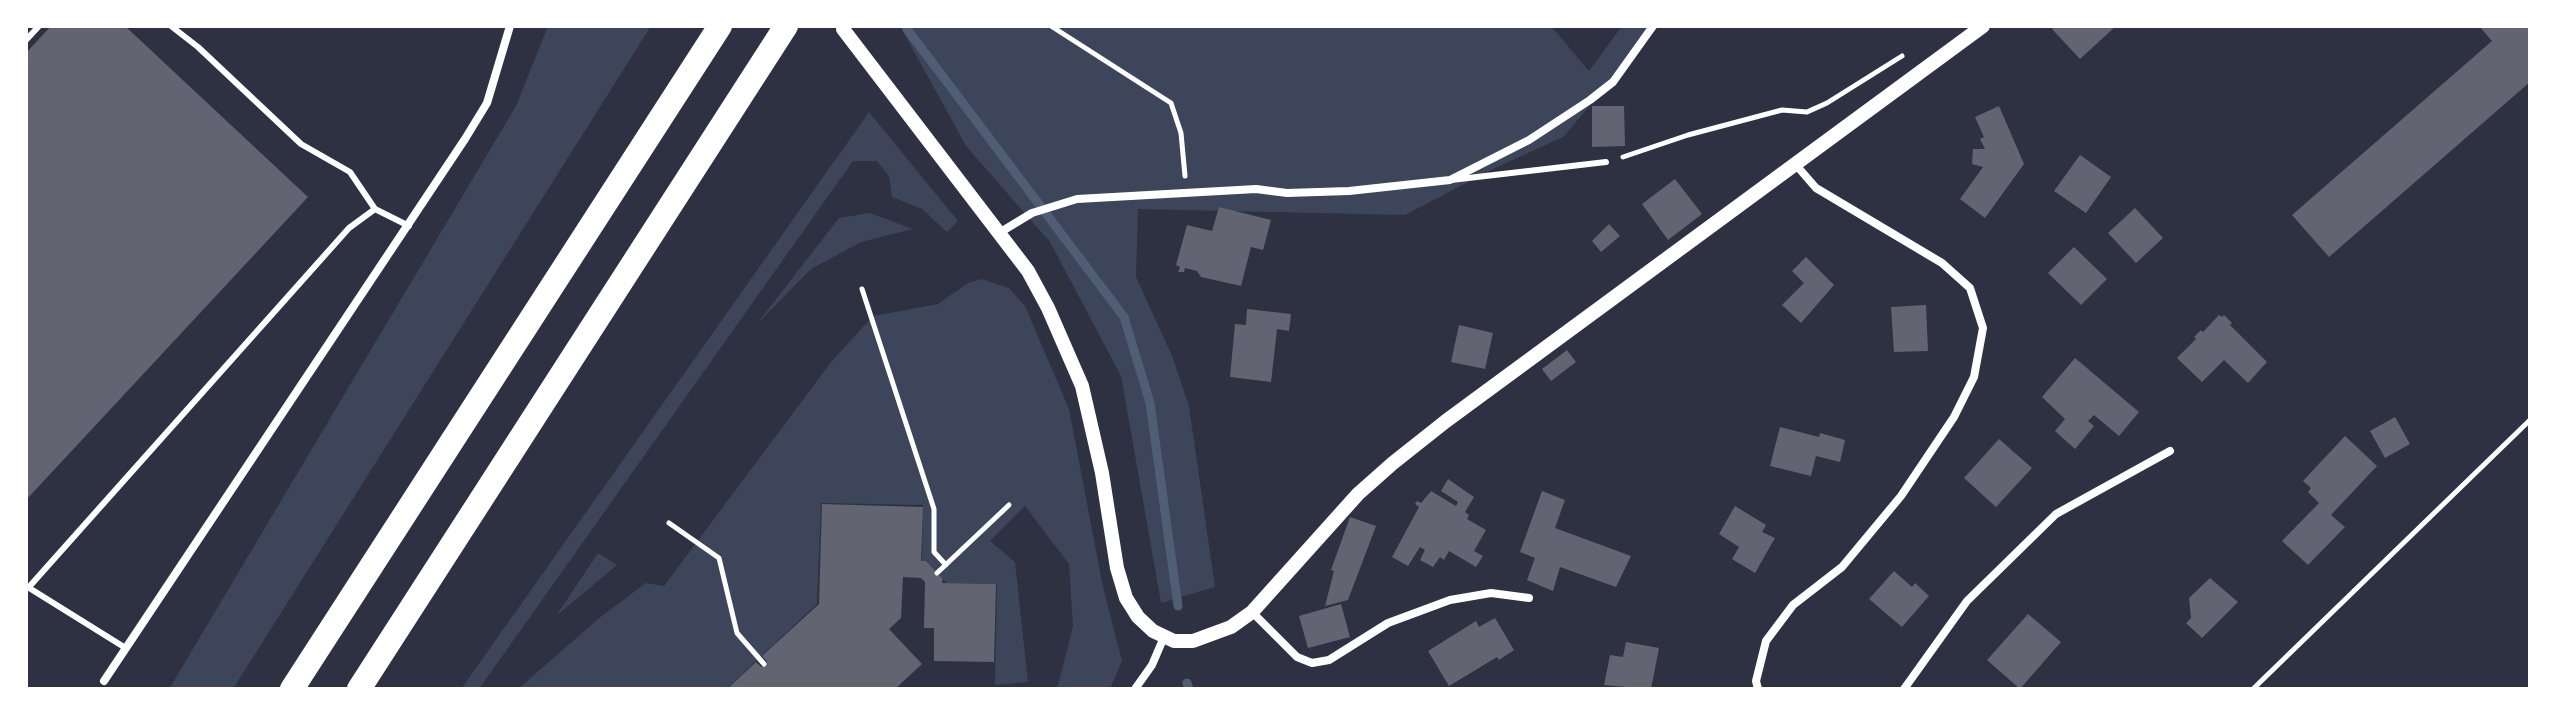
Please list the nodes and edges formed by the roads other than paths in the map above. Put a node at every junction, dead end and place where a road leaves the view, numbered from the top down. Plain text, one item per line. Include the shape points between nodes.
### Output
1 (39, 26) edge
2 (171, 26) edge
3 (510, 26) edge
4 (720, 26) edge
5 (786, 26) edge
6 (1653, 26) edge
7 (1983, 26) edge
8 (843, 29) dead end
9 (26, 40) edge
10 (1606, 162) road end
11 (1796, 165) junction
12 (1450, 180) junction
13 (375, 209) junction
14 (409, 226) junction
15 (999, 233) junction
16 (2170, 451) dead end
17 (28, 586) edge
18 (1529, 598) dead end
19 (1252, 612) junction
20 (1164, 637) junction
21 (124, 647) junction
22 (104, 681) dead end
23 (292, 689) edge
24 (359, 689) edge
25 (1135, 689) edge
26 (1758, 689) edge
27 (1904, 689) edge

1 - 9 lane
2 - 13 lane via 301,144 350,172
3 - 14 street via 487,103
4 - 23 highway
5 - 24 highway
6 - 12 street via 1613,82 1590,100 1529,140
7 - 11 street
8 - 15 street
10 - 12 lane
11 - 19 street via 1393,463 1358,494
11 - 26 street via 1816,188 1942,263 1970,288 1983,328 1974,377 1954,417 1901,496 1842,567 1793,605 1766,641
12 - 15 street via 1349,191 1256,189 1077,199 1032,213
13 - 14 lane
13 - 17 lane via 349,228
14 - 21 street
15 - 20 street via 1028,271 1066,342 1082,386 1126,598 1138,617
16 - 27 street via 2056,514 1967,601
17 - 21 lane
18 - 19 street via 1491,593 1450,600 1388,623 1329,660 1312,663 1297,657
19 - 20 street via 1231,627 1193,641
20 - 25 street
21 - 22 street

